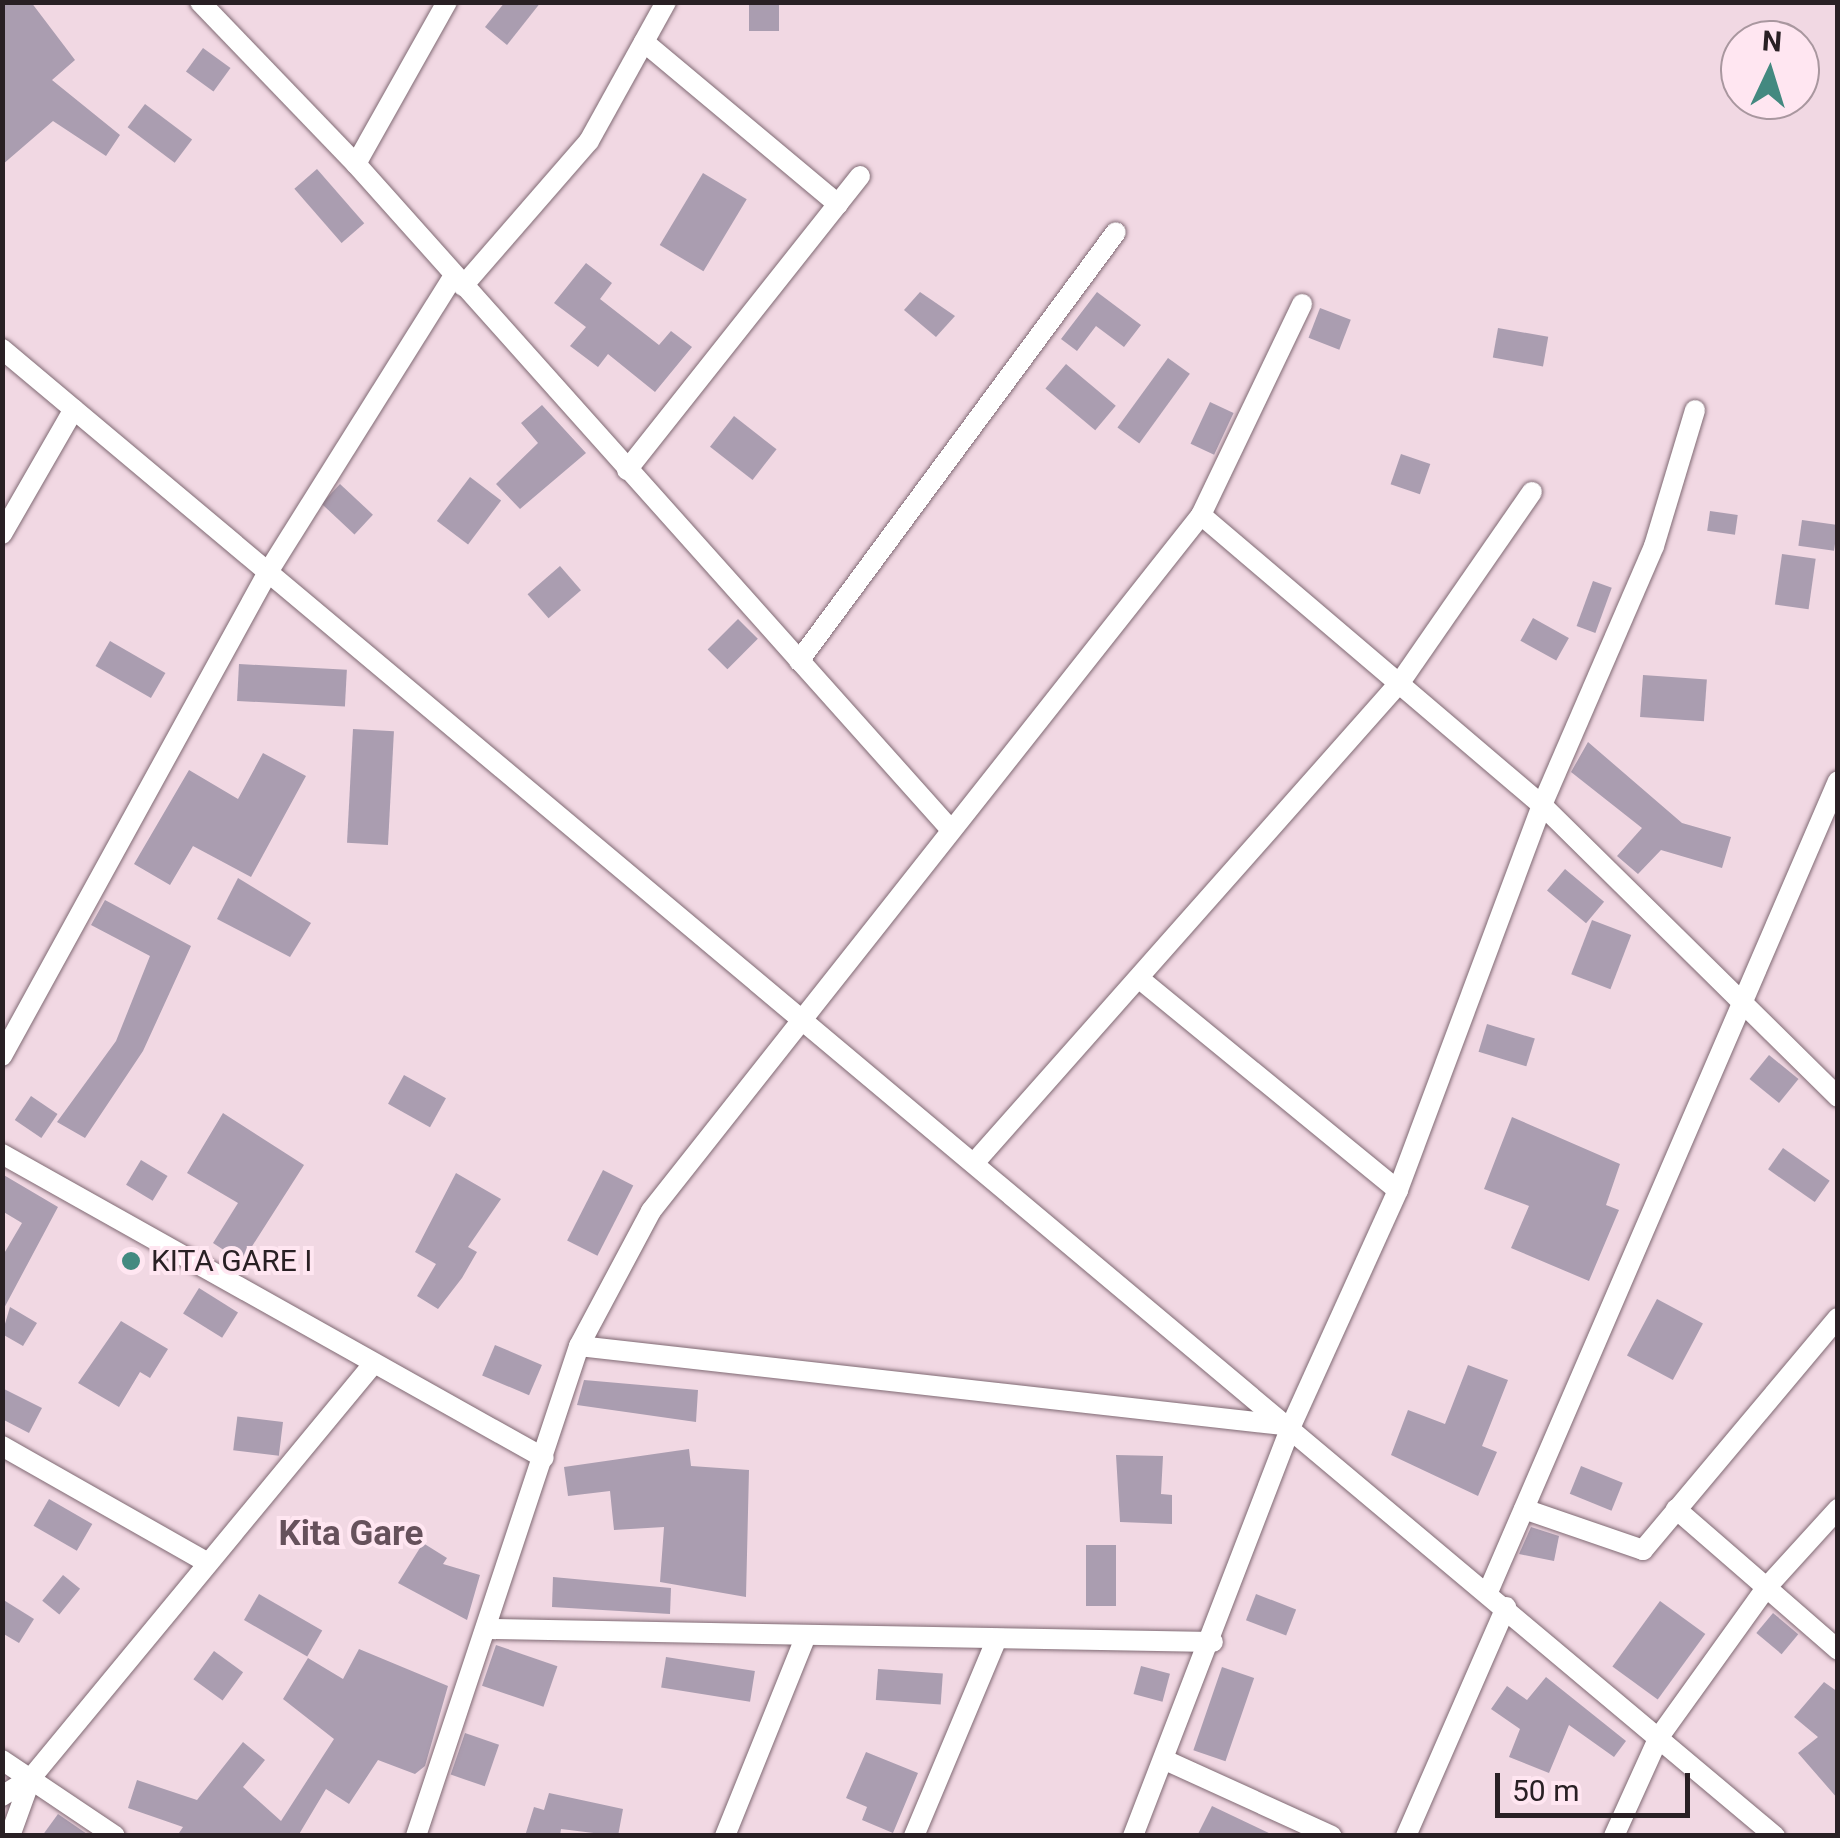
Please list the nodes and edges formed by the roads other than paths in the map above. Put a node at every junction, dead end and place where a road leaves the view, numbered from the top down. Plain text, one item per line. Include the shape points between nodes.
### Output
1 (446, 2) edge
2 (666, 2) edge
3 (212, 8) edge
4 (644, 42) junction
5 (356, 164) junction
6 (860, 176) dead end
7 (838, 204) junction
8 (1116, 232) dead end
9 (458, 281) junction
10 (1302, 304) dead end
11 (2, 349) edge
12 (74, 410) junction
13 (1695, 410) dead end
14 (628, 470) junction
15 (1532, 492) dead end
16 (1201, 515) junction
17 (2, 534) edge
18 (268, 572) junction
19 (799, 660) junction
20 (1401, 682) junction
21 (1838, 780) edge
22 (1542, 805) junction
23 (951, 830) junction
24 (1141, 980) junction
25 (1738, 1000) junction
26 (802, 1017) junction
27 (2, 1056) edge
28 (1838, 1097) edge
29 (2, 1154) edge
30 (976, 1162) junction
31 (1398, 1190) junction
32 (1838, 1318) edge
33 (579, 1346) junction
34 (374, 1363) junction
35 (1291, 1426) junction
36 (2, 1446) edge
37 (544, 1458) junction
38 (1524, 1509) junction
39 (1676, 1509) junction
40 (1838, 1509) edge
41 (208, 1564) junction
42 (1766, 1588) junction
43 (1488, 1592) junction
44 (1506, 1608) junction
45 (490, 1629) junction
46 (806, 1636) junction
47 (997, 1638) junction
48 (1213, 1642) junction
49 (1838, 1650) edge
50 (1659, 1737) junction
51 (2, 1760) edge
52 (1164, 1760) junction
53 (31, 1778) junction
54 (2, 1796) edge
55 (10, 1836) edge
56 (115, 1836) edge
57 (416, 1836) edge
58 (725, 1836) edge
59 (914, 1836) edge
60 (1134, 1836) edge
61 (1332, 1836) edge
62 (1406, 1836) edge
63 (1614, 1836) edge
64 (1775, 1836) edge

1 - 5 street
2 - 4 street
3 - 5 street
4 - 7 street
4 - 9 street via 589,141
5 - 9 street
6 - 7 street
7 - 14 street
8 - 19 street
9 - 14 street
9 - 18 street
10 - 16 street
11 - 12 street
12 - 17 street
12 - 18 street
13 - 22 street via 1654,546
14 - 19 street
15 - 20 street
16 - 20 street
16 - 23 street
18 - 26 street
18 - 27 street
19 - 23 street
20 - 22 street
20 - 24 street
21 - 25 street
22 - 25 street
22 - 31 street
23 - 26 street
24 - 30 street
24 - 31 street
25 - 28 street
25 - 38 street
26 - 30 street
26 - 33 street via 651,1211
29 - 34 street
30 - 35 street
31 - 35 street
32 - 39 street
33 - 35 street
33 - 37 street
34 - 37 street
34 - 41 street
35 - 43 street
35 - 48 street
36 - 41 street
37 - 45 street
38 - 39 street via 1643,1550
38 - 43 street
39 - 42 street
40 - 42 street
41 - 53 street
42 - 49 street
42 - 50 street
43 - 44 street
44 - 50 street
44 - 62 street
45 - 46 street
45 - 57 street
46 - 47 street
46 - 58 street
47 - 48 street
47 - 59 street
48 - 52 street
50 - 63 street
50 - 64 street
51 - 53 street
52 - 60 street
52 - 61 street
53 - 54 street
53 - 55 street
53 - 56 street

